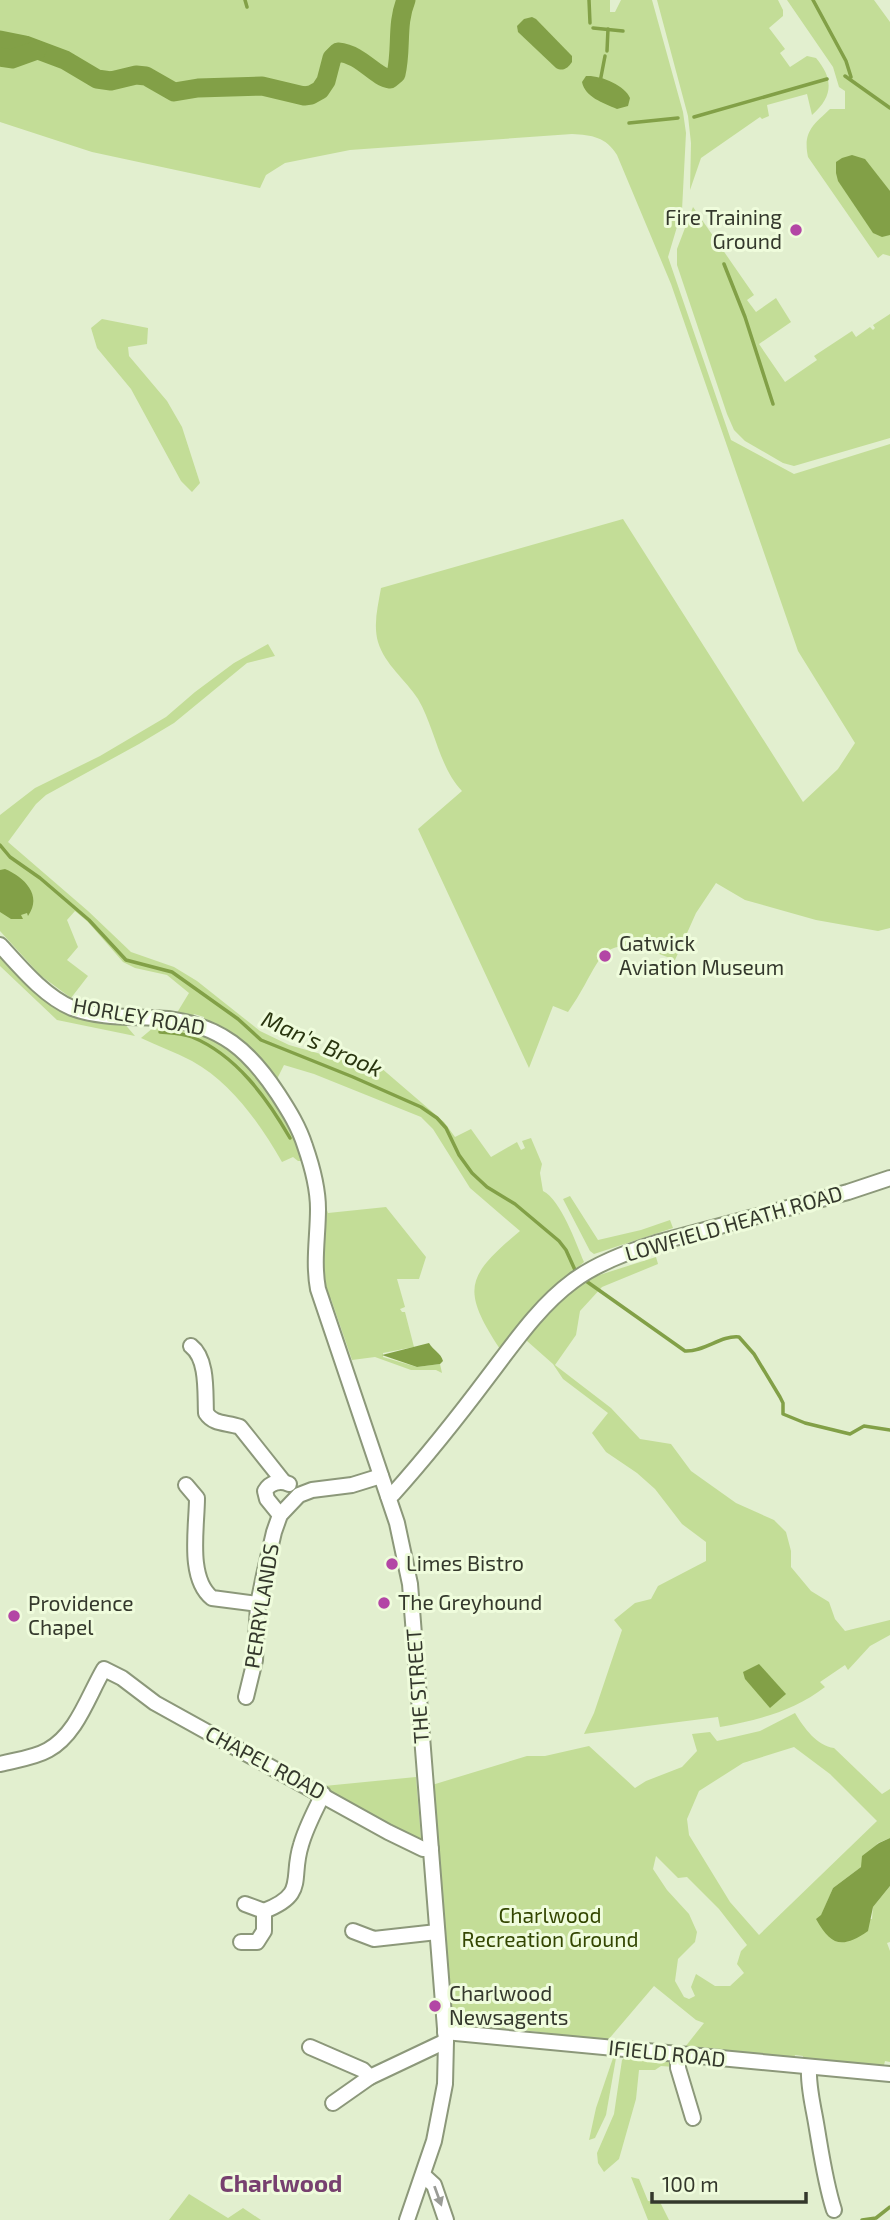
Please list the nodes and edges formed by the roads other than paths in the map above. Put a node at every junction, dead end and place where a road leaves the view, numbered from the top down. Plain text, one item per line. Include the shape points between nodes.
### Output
1 (0, 945) edge
2 (890, 1178) edge
3 (318, 1209) joint
4 (191, 1346) dead end
5 (381, 1476) junction
6 (283, 1481) junction
7 (186, 1485) dead end
8 (299, 1494) junction
9 (388, 1496) junction
10 (280, 1515) junction
11 (258, 1604) junction
12 (246, 1697) dead end
13 (0, 1764) edge
14 (323, 1794) junction
15 (430, 1849) junction
16 (245, 1903) dead end
17 (264, 1911) junction
18 (353, 1931) dead end
19 (438, 1932) junction
20 (241, 1942) dead end
21 (445, 2036) junction
22 (310, 2047) dead end
23 (678, 2055) junction
24 (809, 2068) junction
25 (890, 2074) edge
26 (370, 2077) junction
27 (333, 2103) dead end
28 (693, 2118) dead end
29 (424, 2175) junction
30 (834, 2210) dead end
31 (407, 2220) edge
32 (446, 2220) edge

1 - 3 street, HORLEY ROAD via 39,985 75,1009 190,1023 233,1043 264,1074 298,1128
2 - 9 street, LOWFIELD HEATH ROAD via 656,1243 586,1272 534,1319 420,1464
3 - 5 street, THE STREET via 315,1271 319,1293
4 - 6 street via 202,1360 206,1413 214,1422 240,1427
5 - 8 street
5 - 9 street, THE STREET
6 - 8 street
6 - 10 street, PERRYLANDS via 265,1491
7 - 11 street via 197,1498 196,1569 202,1585 212,1598
8 - 10 street, PERRYLANDS
9 - 15 street, THE STREET via 410,1584
10 - 11 street, PERRYLANDS
11 - 12 street, PERRYLANDS via 255,1660
13 - 14 street, CHAPEL ROAD via 46,1752 60,1742 104,1669 155,1703
14 - 15 street, CHAPEL ROAD via 388,1832
14 - 17 street via 299,1849 298,1878 292,1893
15 - 19 street, THE STREET
16 - 17 street
17 - 20 street via 264,1931 257,1942
18 - 19 street via 374,1939
19 - 21 street, THE STREET
21 - 23 street, IFIELD ROAD
21 - 26 street
21 - 29 street, THE STREET via 445,2084
22 - 26 street
23 - 24 street, IFIELD ROAD
23 - 28 street
24 - 25 street, IFIELD ROAD
24 - 30 street
26 - 27 street
29 - 31 street, THE STREET
29 -> 32 street via 434,2185

